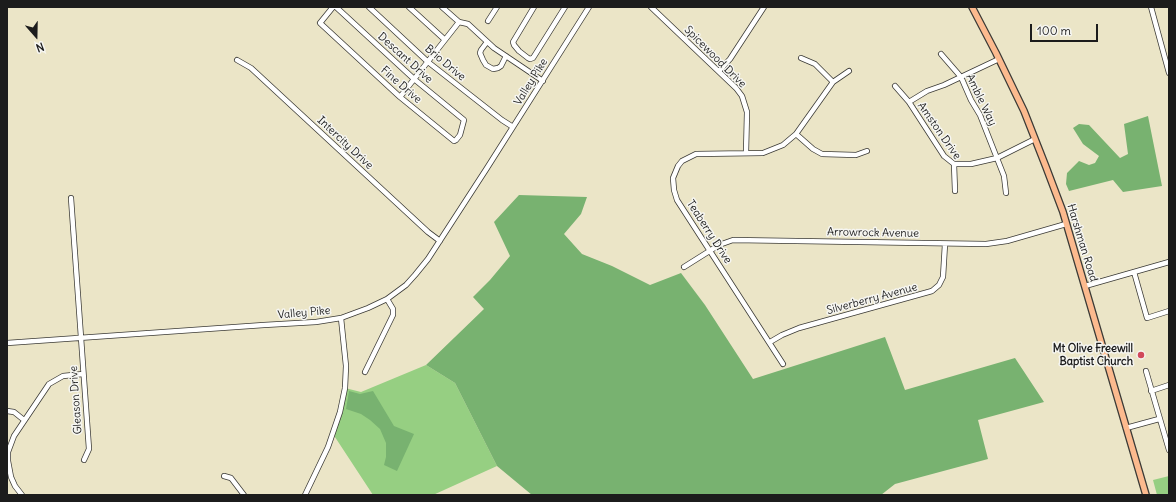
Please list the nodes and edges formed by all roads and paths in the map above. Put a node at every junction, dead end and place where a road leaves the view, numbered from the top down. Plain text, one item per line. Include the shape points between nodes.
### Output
1 (334, 7) edge
2 (369, 7) edge
3 (409, 7) edge
4 (442, 7) edge
5 (497, 7) edge
6 (534, 7) edge
7 (565, 7) edge
8 (589, 7) edge
9 (651, 7) edge
10 (764, 7) edge
11 (972, 7) edge
12 (1151, 7) edge
13 (488, 21) dead end
14 (459, 22) junction
15 (444, 39) junction
16 (487, 42) junction
17 (941, 54) dead end
18 (506, 56) junction
19 (801, 58) dead end
20 (999, 59) junction
21 (237, 60) dead end
22 (428, 62) junction
23 (719, 72) junction
24 (849, 72) dead end
25 (1169, 73) edge
26 (961, 77) junction
27 (414, 79) junction
28 (543, 80) junction
29 (833, 82) junction
30 (895, 86) dead end
31 (400, 97) junction
32 (909, 102) junction
33 (464, 120) joint
34 (513, 127) junction
35 (796, 134) junction
36 (1035, 139) junction
37 (867, 151) dead end
38 (746, 153) junction
39 (996, 158) junction
40 (954, 164) junction
41 (955, 191) dead end
42 (1006, 193) dead end
43 (71, 198) dead end
44 (1066, 224) junction
45 (440, 241) junction
46 (945, 244) junction
47 (710, 250) junction
48 (1169, 262) edge
49 (684, 267) dead end
50 (1134, 272) junction
51 (1085, 286) junction
52 (386, 299) junction
53 (1169, 311) edge
54 (341, 318) junction
55 (81, 337) junction
56 (7, 342) edge
57 (770, 342) junction
58 (783, 364) dead end
59 (1146, 371) dead end
60 (365, 372) dead end
61 (83, 374) junction
62 (1169, 385) edge
63 (1152, 391) junction
64 (7, 411) edge
65 (1160, 419) junction
66 (24, 420) junction
67 (1126, 428) junction
68 (1169, 450) edge
69 (84, 460) dead end
70 (7, 461) edge
71 (224, 476) dead end
72 (22, 495) edge
73 (244, 495) edge
74 (305, 495) edge
75 (1146, 495) edge

1 - 27 street, Descant Drive
1 - 31 street, Fine Drive via 320,23
2 - 22 street, Brio Drive
3 - 15 street
4 - 14 street
5 - 13 street
6 - 7 street via 513,42 514,46 528,58 533,58
8 - 28 street, Valley Pike
9 - 23 street, Spicewood Drive
10 - 23 street
11 - 20 main road, Harshman Road
12 - 25 street
14 - 15 street
14 - 16 street via 468,24
15 - 22 street
16 - 18 street
16 - 18 street via 480,53 486,65 493,69 498,68
17 - 26 street, Amble Way
18 - 28 street
19 - 29 street via 815,64
20 - 26 street
20 - 36 main road, Harshman Road
21 - 45 street, Intercity Drive via 251,68
22 - 27 street
22 - 34 street, Brio Drive
23 - 38 street, Spicewood Drive via 736,88 744,101 747,112
24 - 29 street
26 - 32 street via 927,91
26 - 39 street, Amble Way via 980,115
27 - 31 street
27 - 33 street, Descant Drive
28 - 34 street, Valley Pike
29 - 35 street, Teaberry Drive
30 - 32 street, Amston Drive
31 - 33 street, Fine Drive via 454,141 460,135
32 - 40 street, Amston Drive via 934,143
34 - 45 street, Valley Pike
35 - 37 street via 813,150 822,154 856,155
35 - 38 street, Teaberry Drive via 768,151
36 - 39 street
36 - 44 main road, Harshman Road
38 - 47 street, Teaberry Drive via 696,154 682,161 675,173 675,195
39 - 40 street via 971,164
39 - 42 street, Amble Way via 1004,176
40 - 41 street, Amston Drive
43 - 55 street, Gleason Drive
44 - 46 street, Arrowrock Avenue via 996,243
44 - 51 main road, Harshman Road
45 - 52 street, Valley Pike via 415,275
46 - 47 street, Arrowrock Avenue via 739,240 725,242
46 - 57 street, Silverberry Avenue via 943,277 932,291 799,328
47 - 49 street, Arrowrock Avenue
47 - 57 street, Teaberry Drive
48 - 50 street
50 - 51 street
50 - 53 street via 1147,318
51 - 67 main road, Harshman Road
52 - 54 street, Valley Pike
52 - 60 street via 393,309 393,315
54 - 55 street, Valley Pike via 316,322
54 - 74 street via 346,366 345,388 328,447
55 - 56 street, Valley Pike
55 - 61 street, Gleason Drive
57 - 58 street, Teaberry Drive
59 - 63 street
61 - 66 street via 62,376 49,384
61 - 69 street, Gleason Drive via 89,449
62 - 63 street
63 - 65 street
64 - 66 street via 14,412
65 - 67 street
65 - 68 street
66 - 70 street via 11,443
67 - 75 main road, Harshman Road
70 - 72 street via 11,477
71 - 73 street via 231,478

